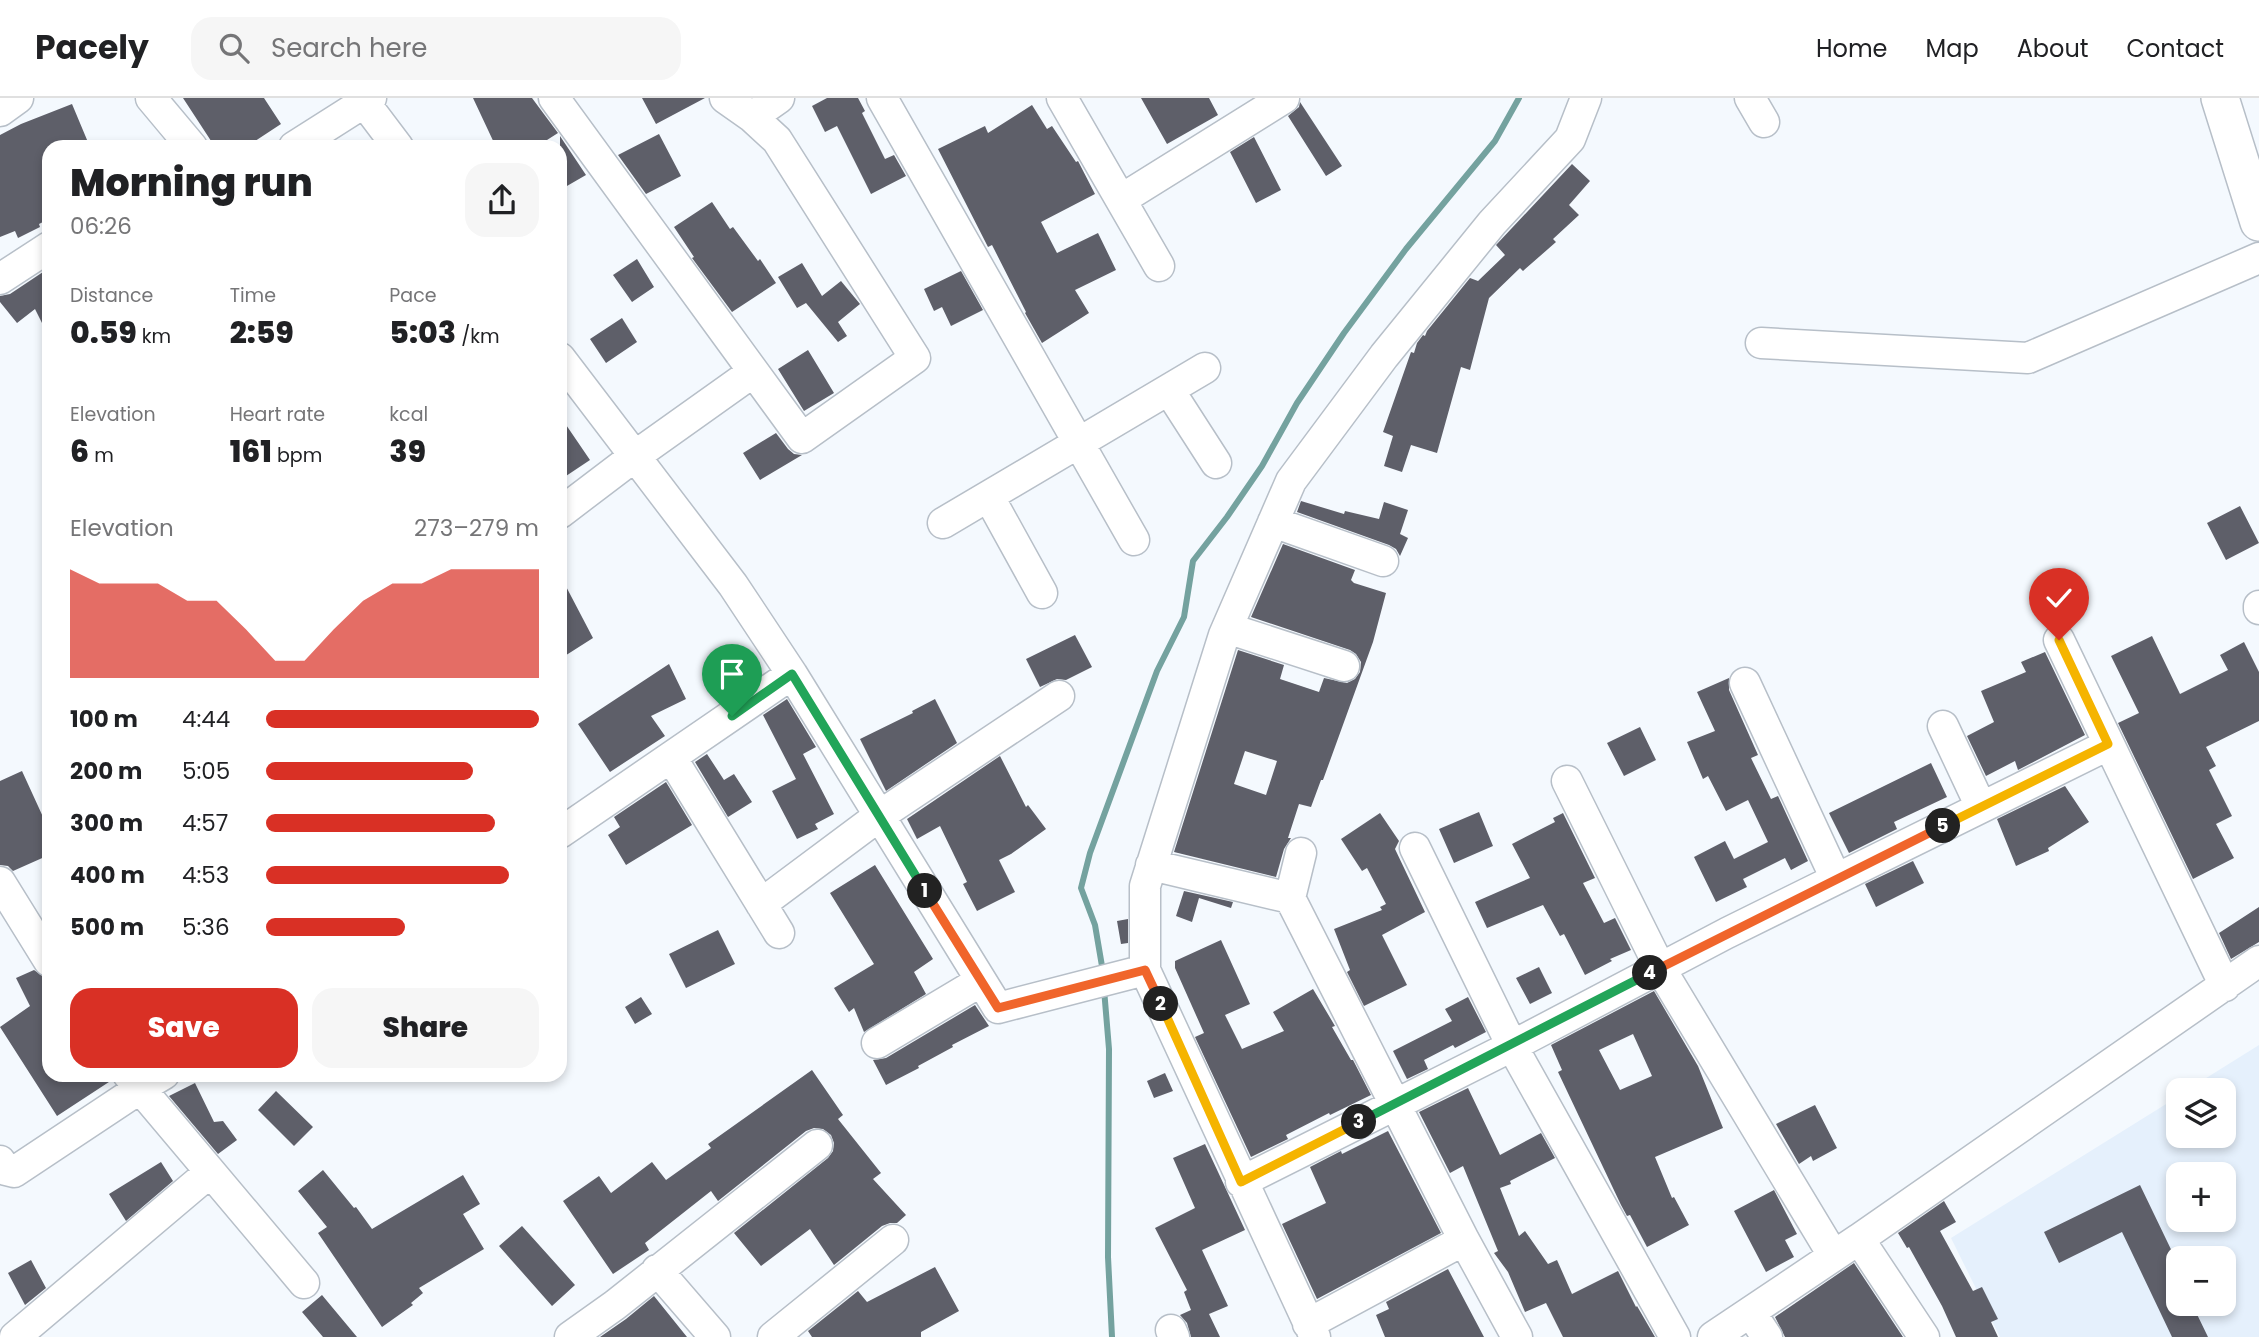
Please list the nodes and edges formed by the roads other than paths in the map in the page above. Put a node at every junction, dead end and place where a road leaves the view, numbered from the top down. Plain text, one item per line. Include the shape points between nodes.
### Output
1 (18, 98) edge
2 (151, 98) edge
3 (554, 98) edge
4 (725, 98) edge
5 (779, 98) edge
6 (882, 98) edge
7 (1062, 98) edge
8 (1284, 98) edge
9 (1586, 98) edge
10 (2220, 98) edge
11 (2244, 98) edge
12 (365, 100) edge
13 (0, 111) edge
14 (752, 117) junction
15 (186, 140) edge
16 (305, 140) edge
17 (393, 140) edge
18 (2259, 146) edge
19 (1122, 199) junction
20 (2259, 222) edge
21 (42, 252) edge
22 (2259, 258) edge
23 (1159, 266) dead end
24 (0, 279) edge
25 (1760, 343) dead end
26 (567, 367) edge
27 (1205, 369) dead end
28 (753, 372) junction
29 (1169, 390) junction
30 (1078, 445) junction
31 (635, 456) junction
32 (1216, 463) dead end
33 (989, 497) junction
34 (567, 508) edge
35 (1273, 522) junction
36 (943, 523) dead end
37 (1133, 540) dead end
38 (1382, 561) dead end
39 (1042, 593) dead end
40 (1227, 628) junction
41 (2059, 640) dead end
42 (1344, 666) dead end
43 (792, 674) junction
44 (1745, 683) dead end
45 (1059, 696) dead end
46 (1943, 726) dead end
47 (2108, 744) junction
48 (671, 757) junction
49 (1567, 781) dead end
50 (1981, 807) junction
51 (879, 816) junction
52 (567, 827) edge
53 (1415, 848) dead end
54 (1301, 853) dead end
55 (1151, 865) junction
56 (1836, 879) junction
57 (0, 882) edge
58 (1290, 898) junction
59 (761, 904) junction
60 (779, 933) dead end
61 (42, 950) edge
62 (2259, 961) edge
63 (1660, 968) junction
64 (1145, 970) junction
65 (981, 981) junction
66 (2225, 986) junction
67 (877, 1043) dead end
68 (1512, 1046) junction
69 (140, 1082) edge
70 (146, 1082) edge
71 (1396, 1104) junction
72 (817, 1145) dead end
73 (0, 1161) edge
74 (209, 1173) junction
75 (1241, 1182) junction
76 (1859, 1238) junction
77 (893, 1240) dead end
78 (1464, 1240) junction
79 (1833, 1255) junction
80 (657, 1270) junction
81 (304, 1283) dead end
82 (1759, 1325) edge
83 (1311, 1331) edge
84 (15, 1337) edge
85 (570, 1337) edge
86 (715, 1337) edge
87 (773, 1337) edge
88 (1517, 1337) edge
89 (1675, 1337) edge
90 (1713, 1337) edge
91 (1924, 1337) edge

1 - 13 street
2 - 15 street
3 - 28 street
4 - 14 street
5 - 14 street
6 - 30 street
7 - 19 street
8 - 19 street
9 - 35 street via 1570,139 1492,223 1384,356 1291,481
10 - 20 main road
11 - 18 main road
12 - 16 street
12 - 17 street
14 - 28 street via 777,140 915,358 802,438
19 - 23 street
21 - 24 street
22 - 25 street via 2028,358
26 - 31 street
27 - 29 street
28 - 31 street
29 - 30 street
29 - 32 street
30 - 33 street
30 - 37 street
31 - 34 street
31 - 43 street via 733,586
33 - 36 street
33 - 39 street
35 - 38 street
35 - 40 street
40 - 42 street
40 - 55 street
41 - 47 street
43 - 48 street
43 - 51 street
44 - 56 street
45 - 51 street
46 - 50 street
47 - 50 street
47 - 66 street
48 - 52 street
48 - 59 street
49 - 63 street
50 - 56 street
51 - 59 street
51 - 65 street
53 - 68 street
54 - 58 street
55 - 58 street
55 - 64 street via 1145,886
56 - 63 street
57 - 61 street
58 - 71 street
59 - 60 street
62 - 66 street
63 - 68 street
63 - 79 street
64 - 65 street via 998,1008
64 - 75 street
65 - 67 street
66 - 76 street
68 - 71 street
68 - 89 street
69 - 73 street via 14,1172
70 - 74 street
71 - 75 street
71 - 78 street
72 - 80 street
74 - 81 street
74 - 84 street
75 - 83 street
76 - 79 street
76 - 91 street
77 - 87 street
78 - 83 street
78 - 88 street
79 - 82 street
80 - 85 street
80 - 86 street
82 - 90 street

